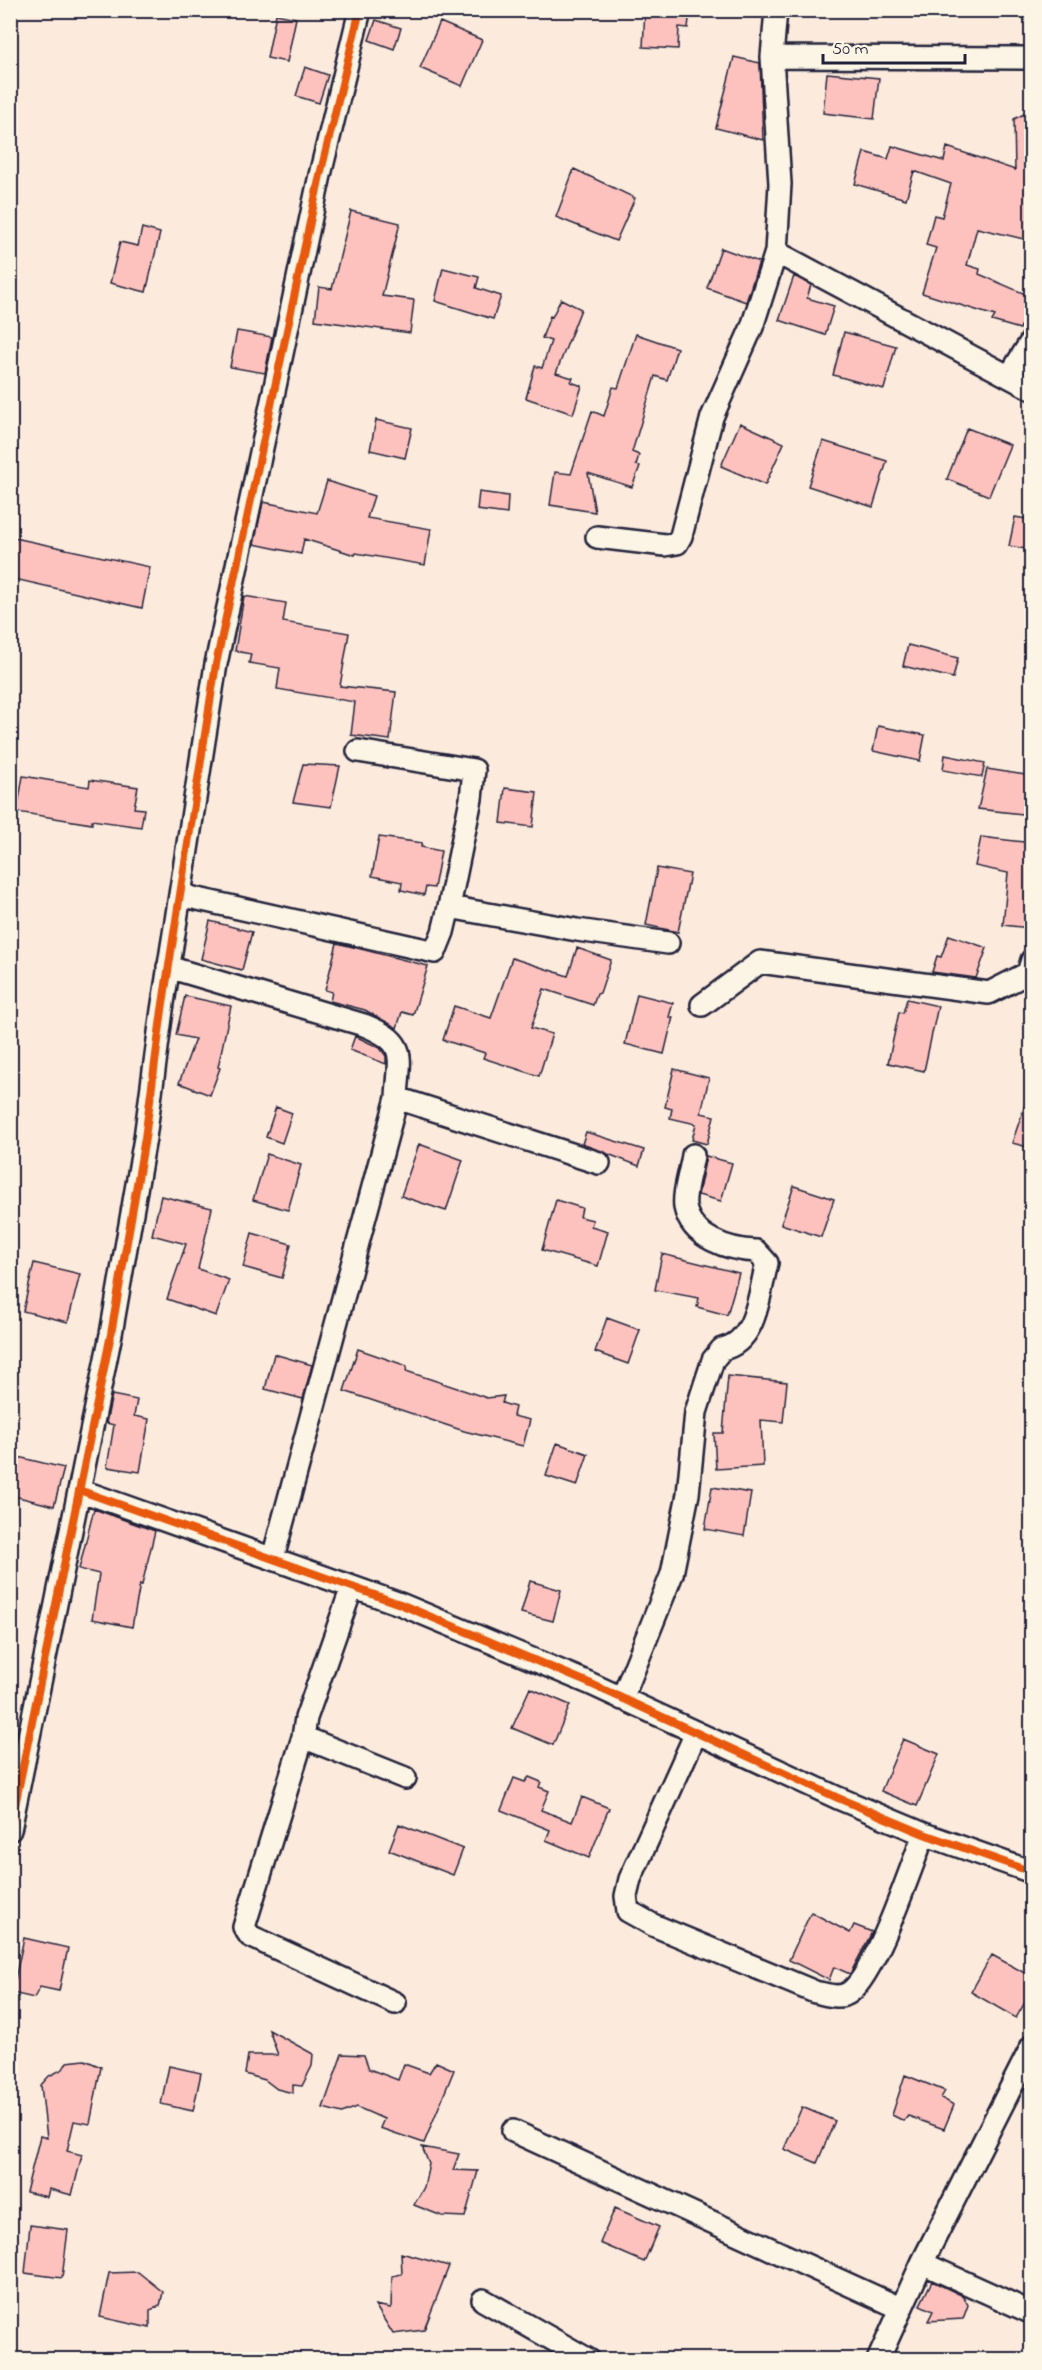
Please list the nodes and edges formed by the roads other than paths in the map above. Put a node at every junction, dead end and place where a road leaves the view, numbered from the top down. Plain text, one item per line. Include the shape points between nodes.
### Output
1 (360, 10) edge
2 (776, 10) edge
3 (772, 57) junction
4 (1026, 58) dead end
5 (776, 252) junction
6 (1032, 340) edge
7 (1010, 375) junction
8 (1032, 389) edge
9 (597, 537) dead end
10 (358, 751) dead end
11 (180, 896) junction
12 (448, 907) junction
13 (668, 943) dead end
14 (1032, 960) edge
15 (168, 967) junction
16 (702, 1005) dead end
17 (397, 1098) junction
18 (693, 1155) dead end
19 (599, 1163) dead end
20 (79, 1490) junction
21 (273, 1558) junction
22 (352, 1587) junction
23 (622, 1699) junction
24 (696, 1733) junction
25 (303, 1737) junction
26 (405, 1778) dead end
27 (10, 1830) edge
28 (924, 1834) junction
29 (1032, 1872) edge
30 (395, 2003) dead end
31 (1032, 2046) edge
32 (513, 2131) dead end
33 (922, 2263) junction
34 (483, 2300) dead end
35 (900, 2308) junction
36 (1032, 2313) edge
37 (589, 2360) edge
38 (878, 2360) edge

1 - 11 street via 320,175 216,664
2 - 3 street
3 - 4 street
3 - 5 street via 780,184
5 - 7 street
5 - 9 street via 752,327 712,417 677,543
6 - 7 street
7 - 8 street
10 - 12 street via 474,770
11 - 12 street via 435,952
11 - 15 street
12 - 13 street
14 - 16 street via 1028,973 989,993 760,962
15 - 17 street via 388,1035 399,1050
15 - 20 street via 145,1138
17 - 19 street
17 - 21 street
18 - 23 street via 685,1206 692,1223 709,1239 733,1249 756,1251 767,1263 749,1331 734,1347 722,1349 713,1360 696,1412 688,1494 672,1574
20 - 21 street
20 - 27 street
21 - 22 street
22 - 23 street
22 - 25 street via 306,1718
23 - 24 street
24 - 28 street
24 - 28 street via 630,1879 626,1896 628,1911 653,1925 815,1992 839,1997 859,1982 884,1936
25 - 26 street
25 - 30 street via 244,1927 250,1936
28 - 29 street
31 - 33 street
32 - 35 street
33 - 35 street
33 - 36 street
34 - 37 street
35 - 38 street

